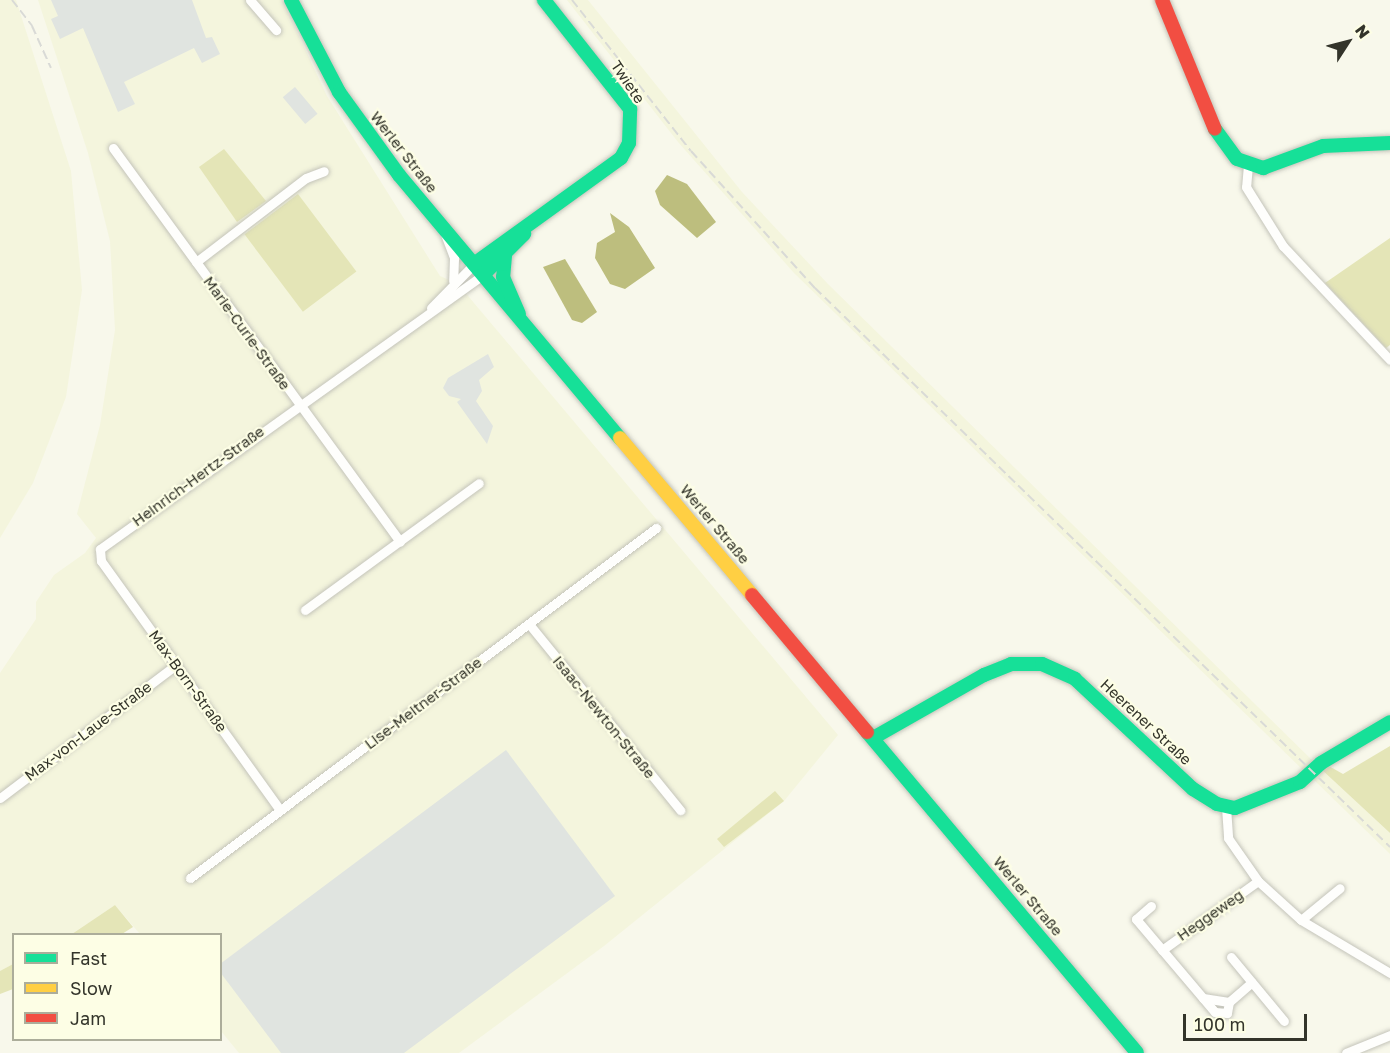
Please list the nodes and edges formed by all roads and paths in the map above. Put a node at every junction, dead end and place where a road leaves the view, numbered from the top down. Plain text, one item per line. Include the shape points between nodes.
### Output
1 (250, 0) edge
2 (291, 0) edge
3 (544, 0) edge
4 (1162, 0) edge
5 (276, 30) dead end
6 (1390, 143) edge
7 (113, 148) dead end
8 (1248, 165) junction
9 (324, 171) dead end
10 (532, 226) junction
11 (443, 227) junction
12 (505, 256) junction
13 (196, 262) junction
14 (479, 269) junction
15 (453, 281) junction
16 (429, 310) junction
17 (519, 316) junction
18 (1390, 360) edge
19 (298, 404) junction
20 (479, 483) dead end
21 (656, 528) dead end
22 (400, 541) junction
23 (100, 549) joint
24 (305, 610) dead end
25 (529, 624) junction
26 (176, 664) junction
27 (1390, 722) edge
28 (873, 738) junction
29 (0, 798) edge
30 (1226, 807) junction
31 (280, 810) junction
32 (680, 810) dead end
33 (190, 878) dead end
34 (1258, 881) junction
35 (1341, 888) dead end
36 (1151, 906) dead end
37 (1301, 920) junction
38 (1162, 950) junction
39 (1231, 957) dead end
40 (1390, 973) edge
41 (1252, 982) junction
42 (1203, 998) junction
43 (1229, 1002) junction
44 (1284, 1021) dead end
45 (1390, 1035) edge
46 (1364, 1049) edge
47 (1137, 1053) edge
48 (1346, 1053) edge

1 - 5 street
2 - 11 street, Werler Straße via 357,119
3 - 10 street, Twiete via 624,100 633,129 621,158
4 - 8 street via 1223,145
6 - 8 street via 1342,142 1272,167
7 - 13 street, Marie-Curie-Straße
8 - 18 street via 1246,187 1283,246
9 - 13 street, Marie-Curie-Straße via 306,178
10 - 12 street, Twiete
10 - 14 street, Twiete
11 - 14 street, Werler Straße
11 - 15 street via 454,258
12 - 14 street, Twiete
12 - 17 street via 503,277
13 - 19 street, Marie-Curie-Straße
14 - 15 street, Heinrich-Hertz-Straße
14 - 16 street, Heinrich-Hertz-Straße
14 - 17 street, Werler Straße
15 - 16 street, Heinrich-Hertz-Straße
16 - 19 street, Heinrich-Hertz-Straße
17 - 28 street, Werler Straße
19 - 22 street
19 - 23 street, Heinrich-Hertz-Straße
20 - 22 street
21 - 25 street, Lise-Meitner-Straße
22 - 24 street
23 - 26 street, Max-Born-Straße via 101,561
25 - 31 street, Lise-Meitner-Straße
25 - 32 street, Isaac-Newton-Straße
26 - 29 street, Max-von-Laue-Straße
26 - 31 street, Max-Born-Straße
27 - 30 street via 1321,763 1300,782 1243,806
28 - 30 street, Heerener Straße via 984,675 1011,664 1041,664 1075,679 1193,789
28 - 47 street, Werler Straße
30 - 34 street via 1228,838
31 - 33 street, Lise-Meitner-Straße
34 - 37 street
34 - 38 street, Heggeweg
35 - 37 street
36 - 38 street, Heggeweg via 1136,919
37 - 40 street
38 - 42 street, Heggeweg
39 - 41 street
41 - 43 street, Heggeweg
41 - 44 street
42 - 43 street
42 - 43 street, Heggeweg via 1221,1015 1228,1010
45 - 46 street
46 - 48 street

